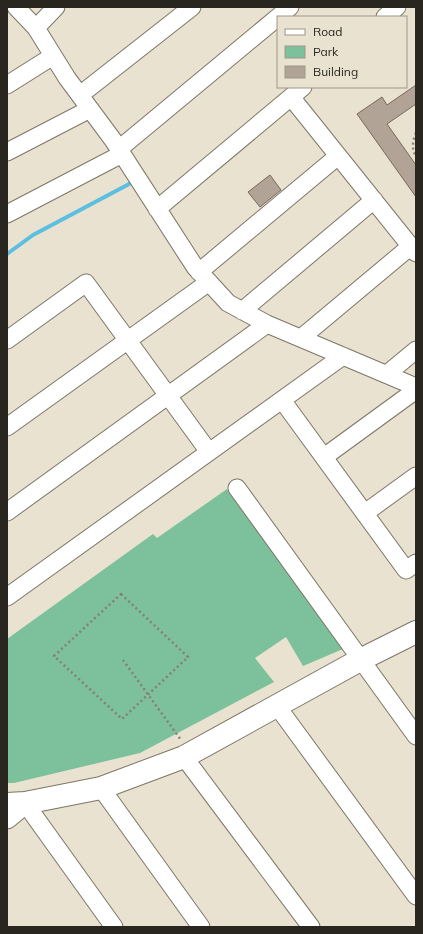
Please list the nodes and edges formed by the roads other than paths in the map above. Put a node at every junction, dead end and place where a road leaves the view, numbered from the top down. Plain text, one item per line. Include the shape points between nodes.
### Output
1 (16, 7) edge
2 (56, 7) edge
3 (192, 7) edge
4 (290, 7) edge
5 (397, 7) edge
6 (279, 16) edge
7 (386, 16) edge
8 (277, 18) edge
9 (36, 28) junction
10 (53, 56) junction
11 (7, 85) edge
12 (297, 92) edge
13 (80, 94) junction
14 (90, 109) junction
15 (121, 151) junction
16 (7, 152) edge
17 (338, 156) junction
18 (374, 200) junction
19 (157, 209) junction
20 (7, 214) edge
21 (413, 250) edge
22 (204, 277) junction
23 (242, 311) junction
24 (267, 324) junction
25 (301, 338) junction
26 (7, 340) edge
27 (128, 340) junction
28 (416, 350) edge
29 (343, 356) junction
30 (387, 374) junction
31 (416, 387) edge
32 (416, 390) edge
33 (168, 396) junction
34 (282, 400) junction
35 (7, 427) edge
36 (209, 452) junction
37 (324, 457) junction
38 (416, 476) edge
39 (237, 488) dead end
40 (7, 512) edge
41 (365, 513) junction
42 (416, 563) edge
43 (7, 597) edge
44 (416, 632) edge
45 (360, 660) junction
46 (277, 706) junction
47 (416, 736) edge
48 (187, 755) junction
49 (101, 788) junction
50 (16, 803) edge
51 (7, 818) edge
52 (416, 896) edge
53 (114, 927) edge
54 (201, 927) edge
55 (311, 927) edge

1 - 9 street
2 - 9 street
3 - 13 street
4 - 6 street
5 - 7 street
8 - 15 street
9 - 10 street
10 - 11 street
10 - 13 street
12 - 17 street
12 - 19 street
13 - 14 street
14 - 15 street
14 - 16 street
15 - 19 street
15 - 20 street
17 - 18 street
17 - 22 street
18 - 21 street
18 - 23 street
19 - 22 street
21 - 25 street
22 - 23 street via 228,303
22 - 27 street
23 - 24 street
24 - 25 street
24 - 33 street
25 - 29 street
26 - 27 street via 86,283
27 - 33 street
27 - 35 street
28 - 30 street
29 - 30 street
29 - 34 street
30 - 31 street
32 - 37 street
33 - 36 street
33 - 40 street
34 - 36 street
34 - 37 street
36 - 43 street
37 - 41 street
38 - 41 street
39 - 45 street
41 - 42 street via 406,570
44 - 45 main road
45 - 46 main road
45 - 47 street
46 - 48 main road
46 - 52 street
48 - 49 main road
48 - 55 street
49 - 50 main road
49 - 54 street
50 - 51 street
50 - 53 street

